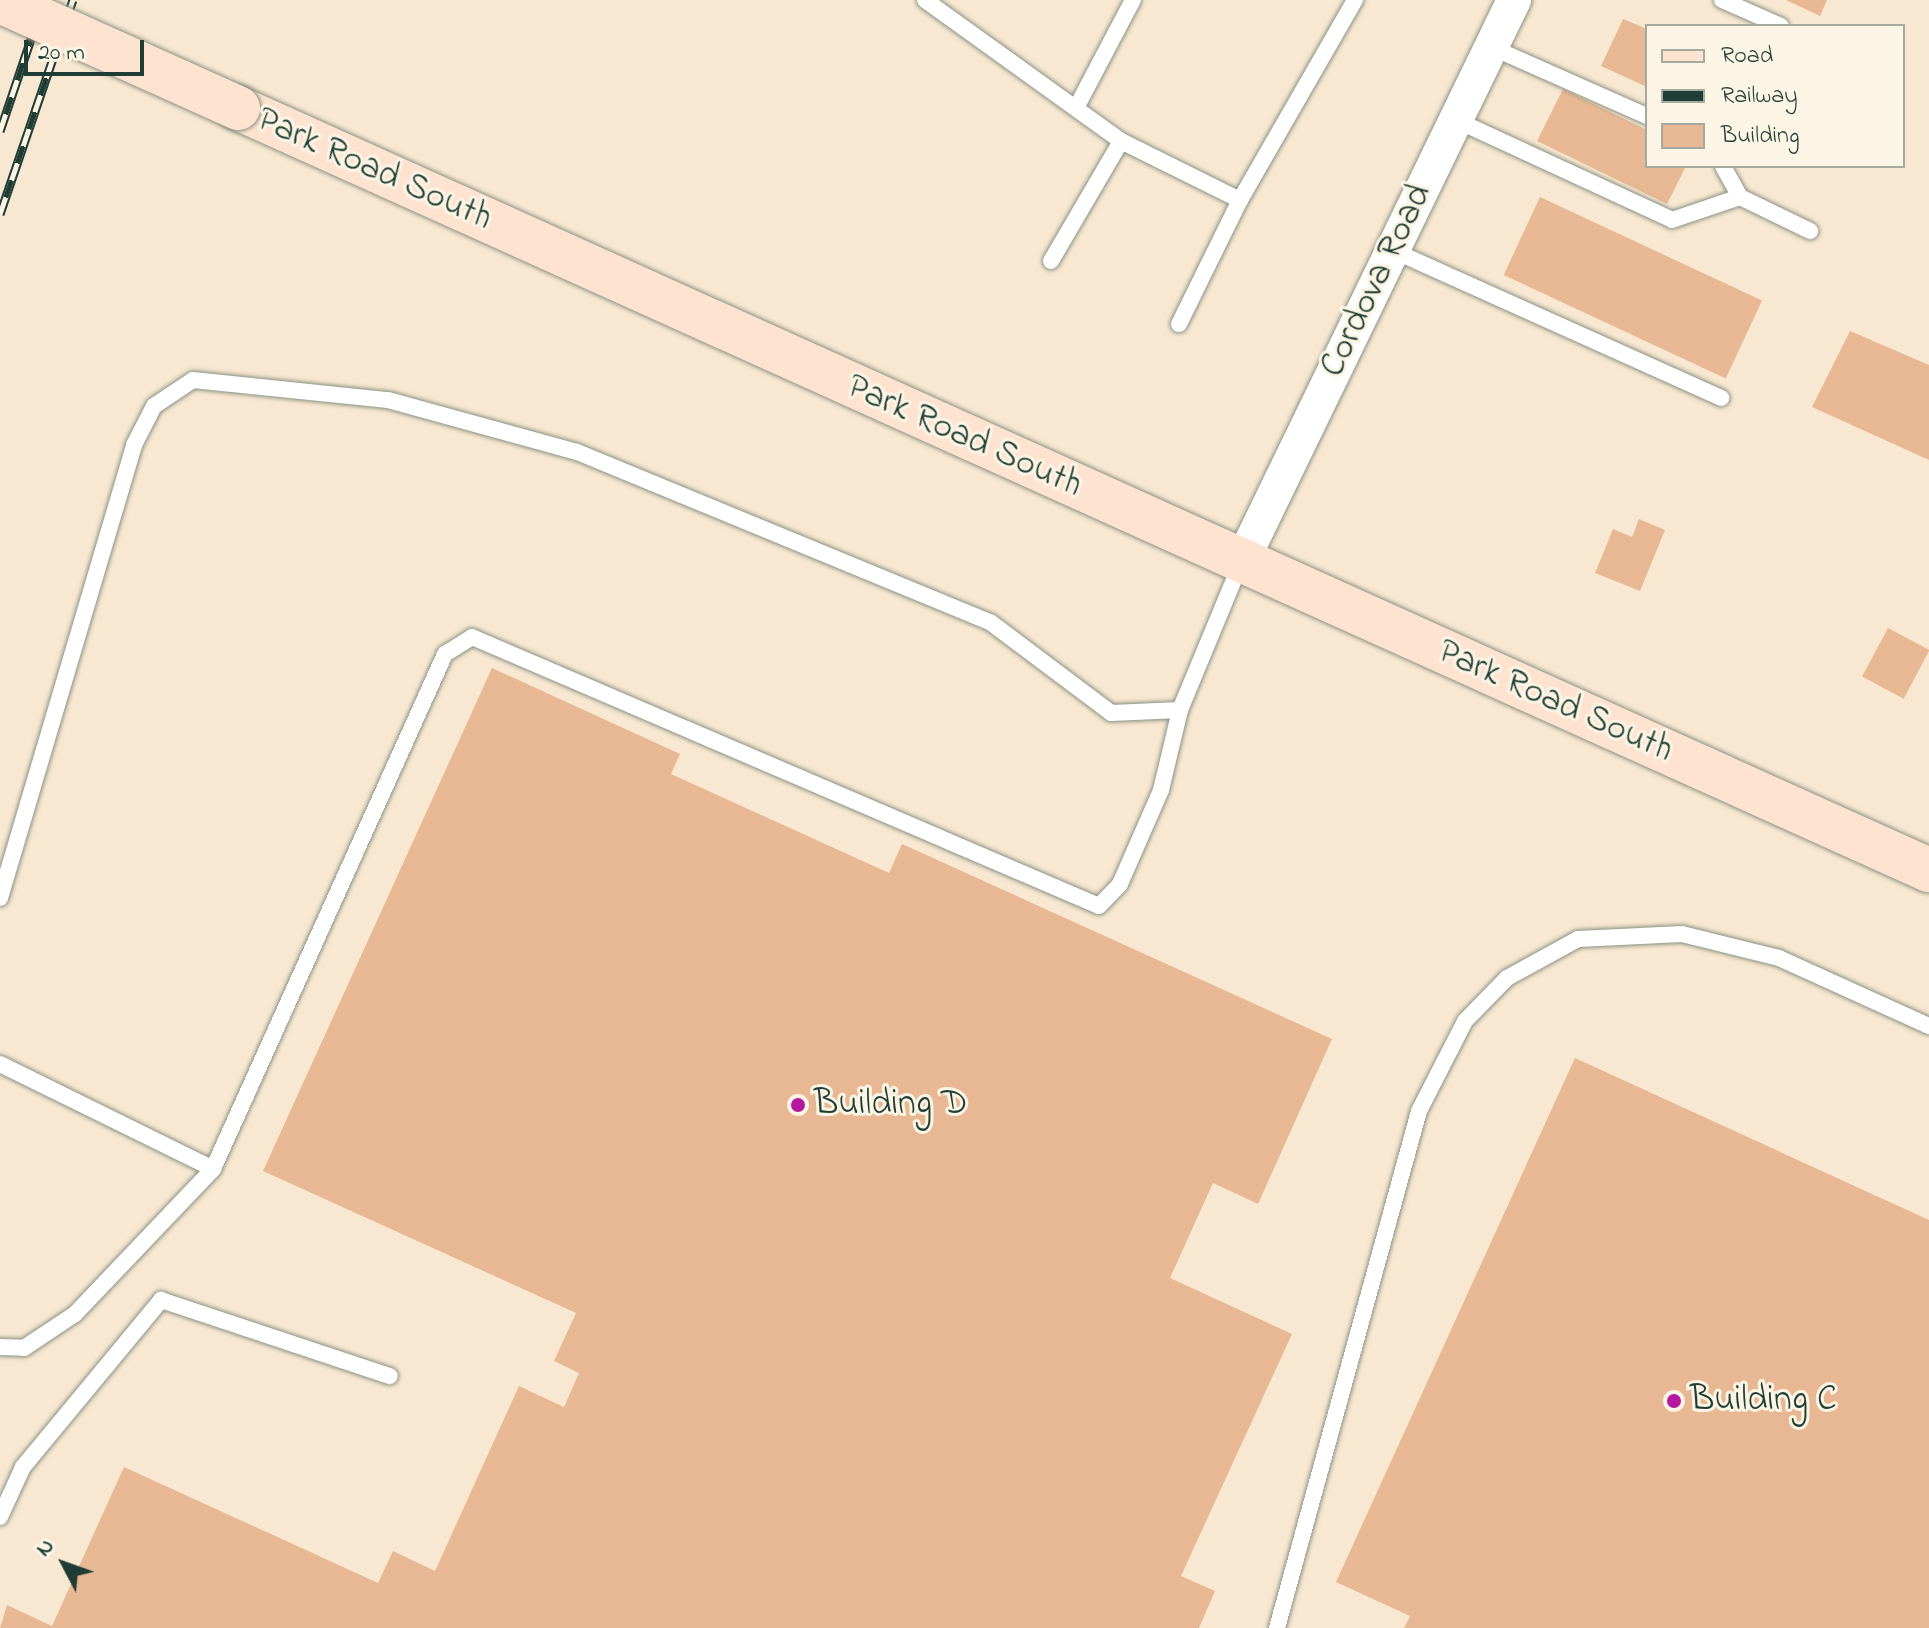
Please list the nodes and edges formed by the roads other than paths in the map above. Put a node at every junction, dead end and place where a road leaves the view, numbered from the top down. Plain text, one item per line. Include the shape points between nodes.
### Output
1 (925, 0) edge
2 (1133, 0) edge
3 (1355, 0) edge
4 (1514, 0) edge
5 (1722, 0) edge
6 (0, 1) edge
7 (950, 7) edge
8 (1776, 24) edge
9 (1491, 47) junction
10 (1076, 108) junction
11 (1645, 115) edge
12 (1456, 120) junction
13 (1121, 141) junction
14 (1724, 168) edge
15 (1740, 197) junction
16 (1240, 200) junction
17 (1810, 231) dead end
18 (1392, 250) junction
19 (1051, 261) dead end
20 (1179, 324) dead end
21 (1721, 398) dead end
22 (1241, 563) junction
23 (1180, 710) junction
24 (1929, 870) edge
25 (0, 898) edge
26 (1929, 1026) edge
27 (0, 1064) edge
28 (213, 1169) junction
29 (0, 1347) edge
30 (390, 1376) dead end
31 (0, 1517) edge
32 (1277, 1628) edge

1 - 7 lane
2 - 10 lane
3 - 16 lane
4 - 9 street, Cordova Road
5 - 8 lane
6 - 22 main road, Park Road South, bridge
7 - 10 lane
9 - 11 lane
9 - 12 street, Cordova Road
10 - 13 lane
12 - 15 lane via 1672,220
12 - 18 street, Cordova Road
13 - 16 lane
13 - 19 lane
14 - 15 lane
15 - 17 lane
16 - 20 lane
18 - 21 lane
18 - 22 street, Cordova Road
22 - 23 lane
22 - 24 main road, Park Road South
23 - 25 lane via 1111,713 990,622 577,452 388,400 193,380 154,406 134,445
23 - 28 lane via 1161,790 1120,884 1099,906 482,639 462,639 445,654
26 - 32 lane via 1779,958 1682,934 1578,939 1507,978 1465,1021 1419,1111
27 - 28 lane
28 - 29 lane via 75,1314 24,1348
30 - 31 lane via 161,1300 23,1467

